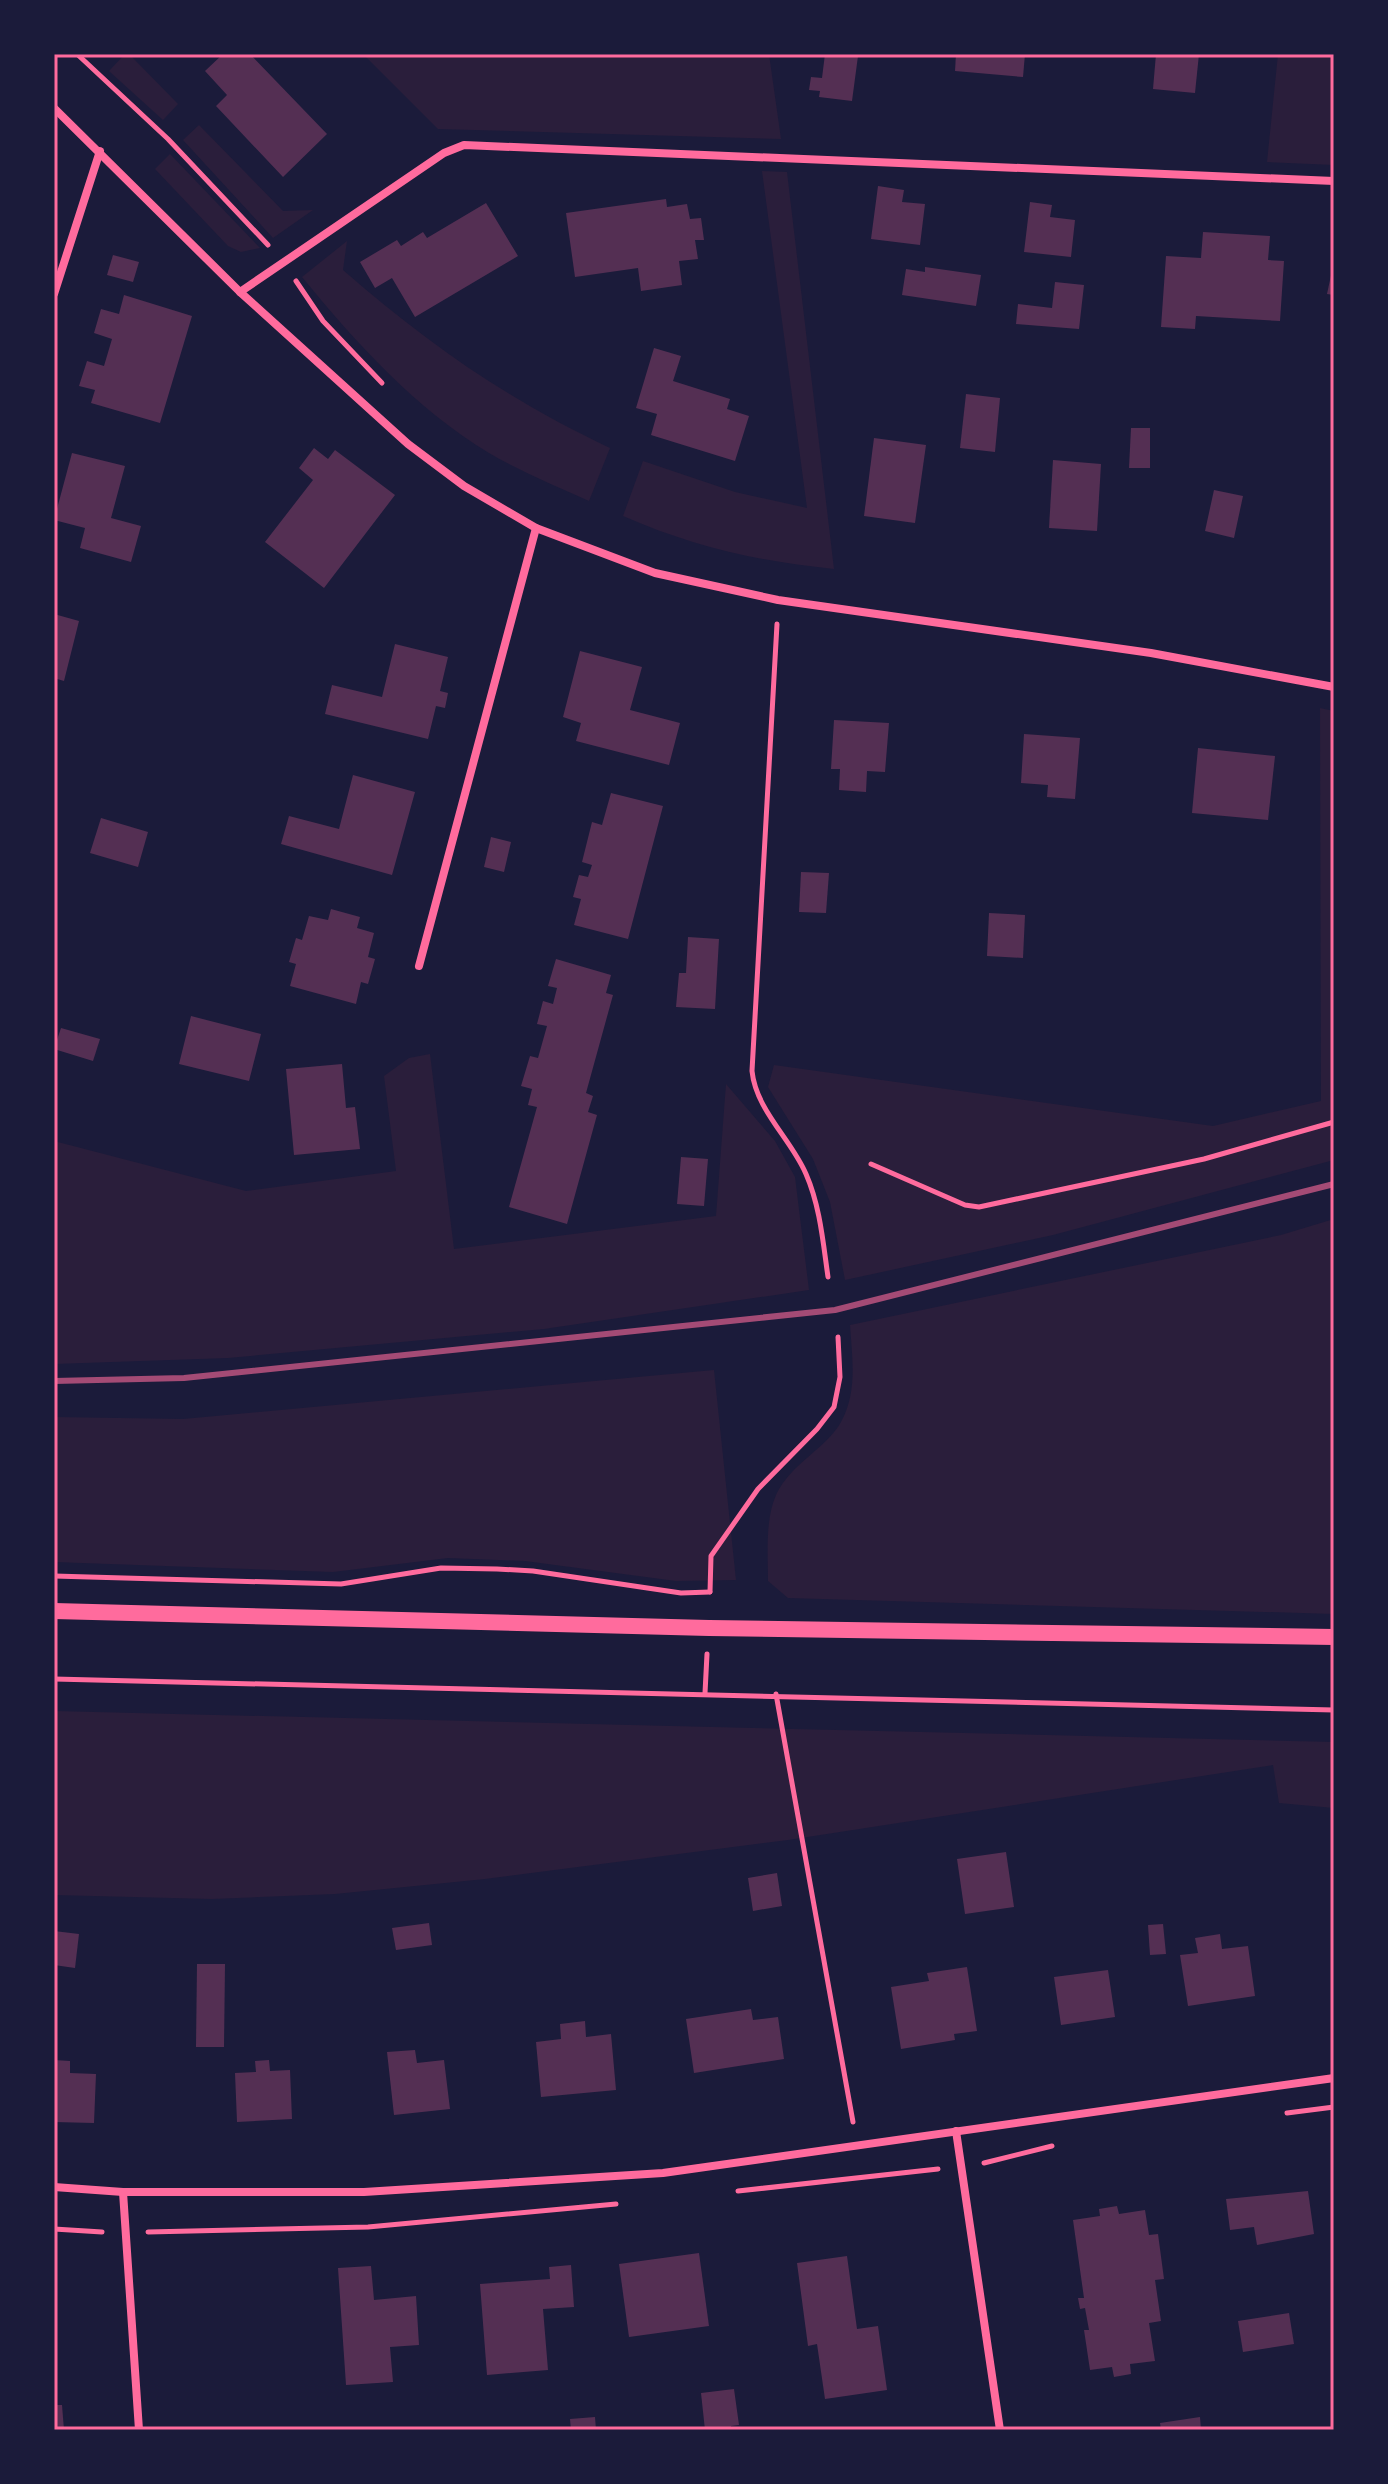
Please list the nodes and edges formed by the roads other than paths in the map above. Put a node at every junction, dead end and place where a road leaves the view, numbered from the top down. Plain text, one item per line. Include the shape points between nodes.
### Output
1 (54, 108) edge
2 (100, 151) junction
3 (1334, 181) edge
4 (240, 292) junction
5 (54, 294) edge
6 (536, 528) junction
7 (1334, 687) edge
8 (419, 966) dead end
9 (54, 1611) edge
10 (1334, 1637) edge
11 (1334, 2078) edge
12 (956, 2131) junction
13 (54, 2187) edge
14 (123, 2192) junction
15 (139, 2430) edge
16 (1000, 2430) edge

1 - 2 street
2 - 4 street
2 - 5 street
3 - 4 street via 464,145 444,153
4 - 6 street via 408,444 464,486
6 - 7 street via 655,573 778,600 1122,648
6 - 8 street
9 - 10 main road
11 - 12 street
12 - 14 street via 663,2173 364,2192
12 - 16 street
13 - 14 street
14 - 15 street

